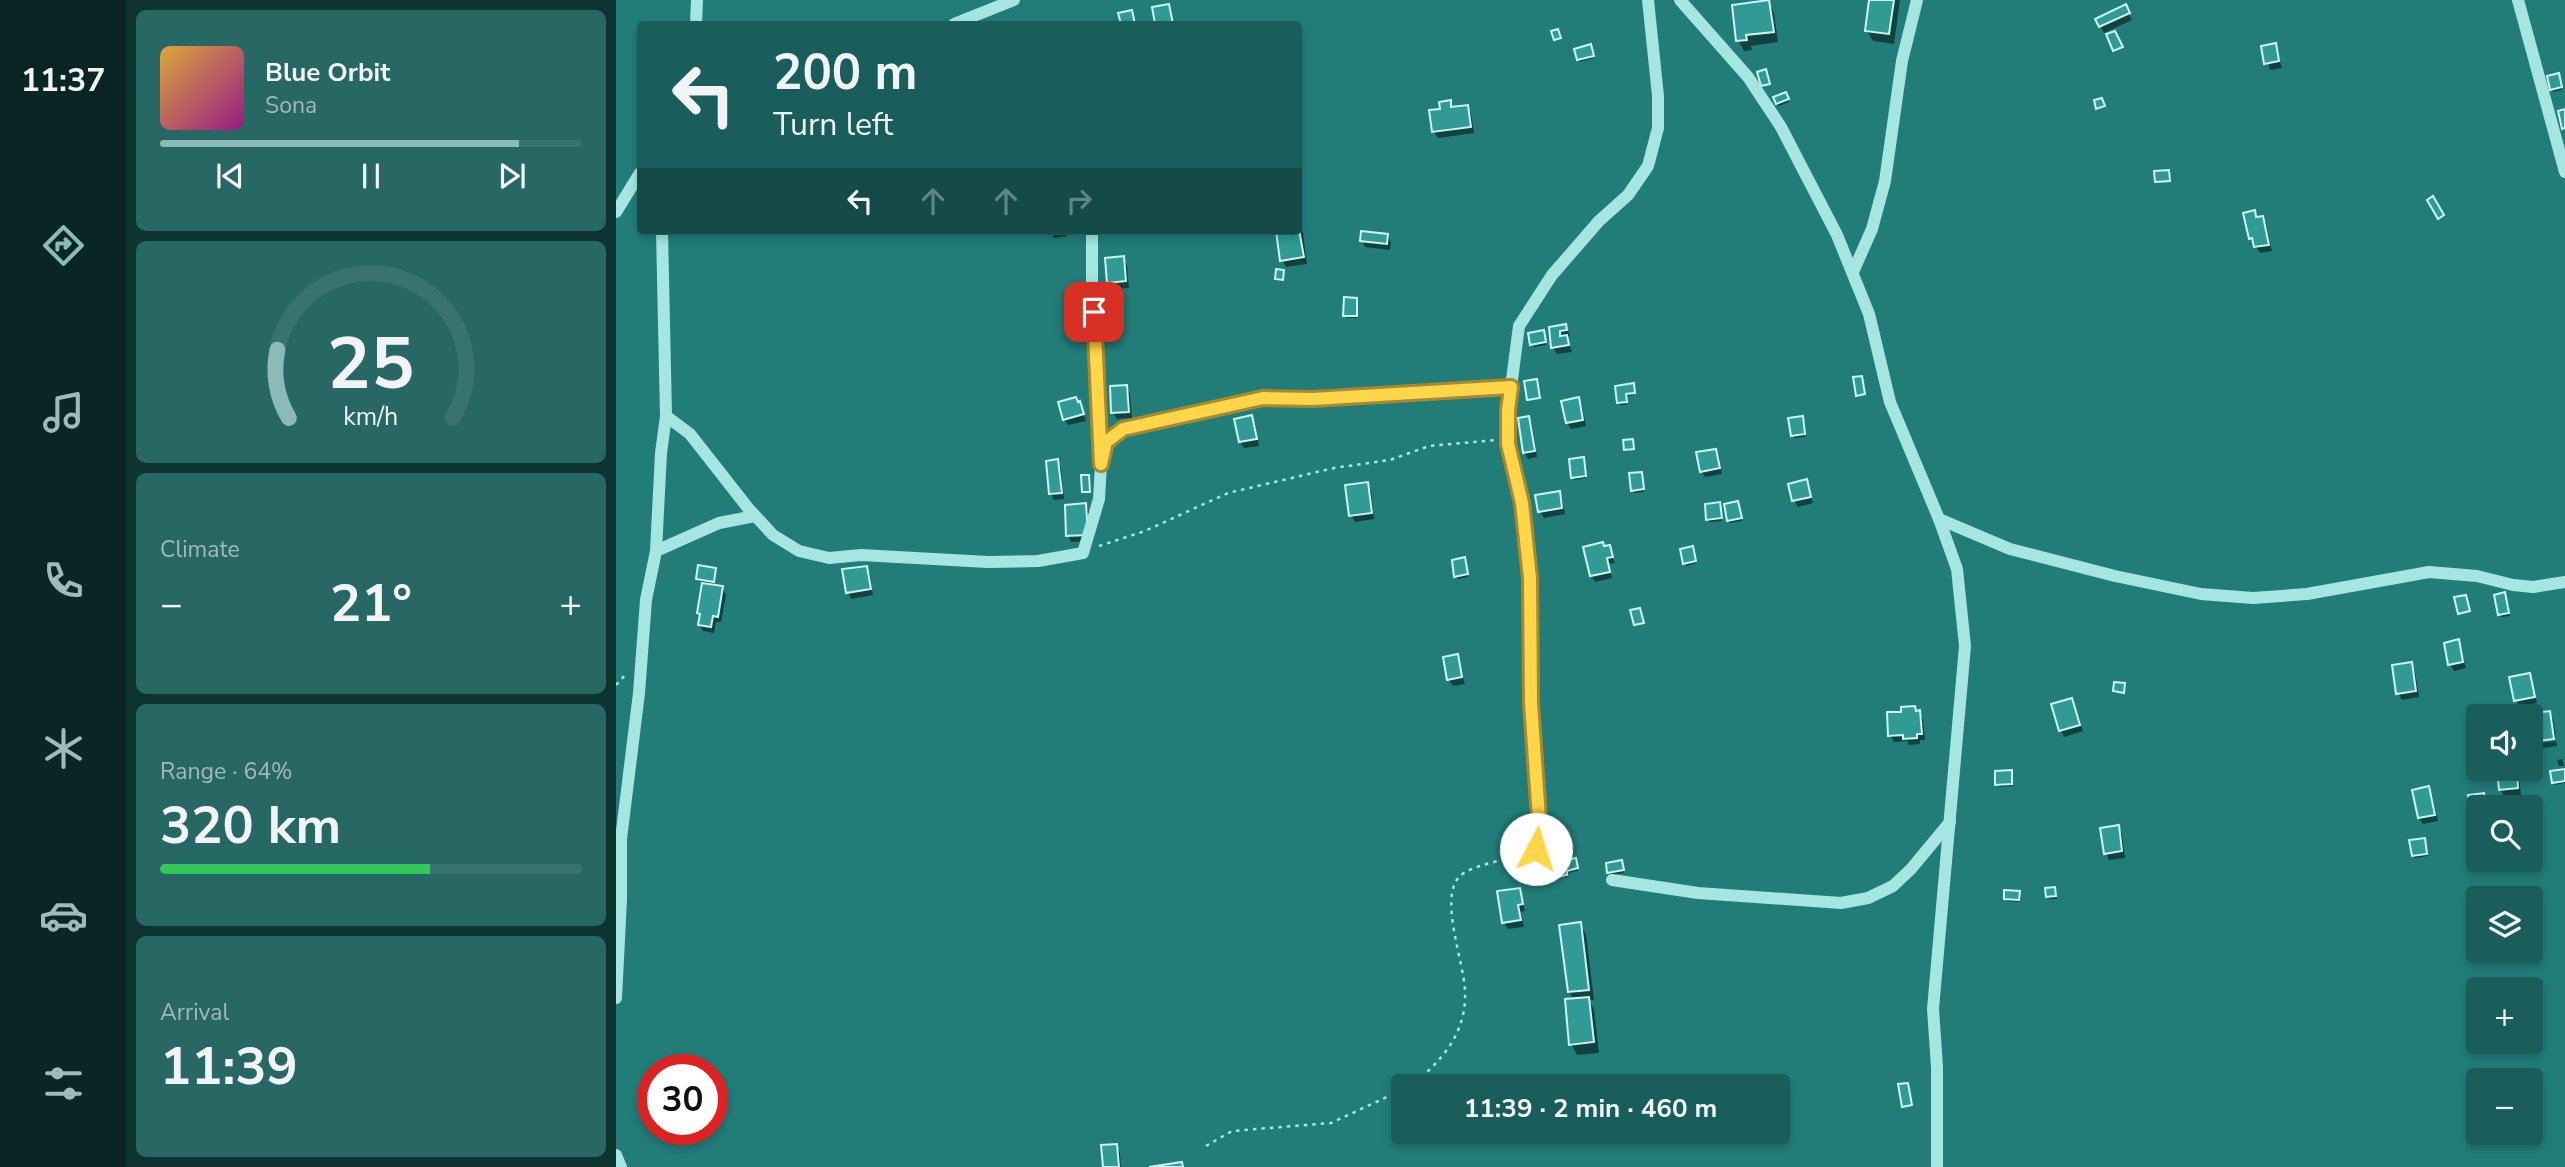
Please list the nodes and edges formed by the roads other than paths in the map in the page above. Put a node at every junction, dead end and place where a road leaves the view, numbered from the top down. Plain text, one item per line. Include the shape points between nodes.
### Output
1 (697, 0) edge
2 (1014, 0) edge
3 (1648, 0) edge
4 (1680, 0) edge
5 (1917, 0) edge
6 (2518, 0) edge
7 (696, 21) edge
8 (962, 21) edge
9 (2565, 172) edge
10 (637, 178) edge
11 (616, 212) edge
12 (662, 235) edge
13 (1092, 235) edge
14 (1853, 272) junction
15 (1511, 387) junction
16 (666, 416) junction
17 (1101, 464) junction
18 (755, 516) junction
19 (1940, 519) junction
20 (656, 551) junction
21 (2565, 582) edge
22 (1950, 822) junction
23 (1536, 849) road end
24 (1612, 880) dead end
25 (616, 998) edge
26 (616, 1155) edge
27 (621, 1167) edge
28 (1937, 1167) edge

1 - 7 street
2 - 8 street
3 - 15 street via 1658,96 1658,128 1648,166 1628,195 1578,243 1533,303 1519,326
4 - 14 street via 1748,77 1781,127
5 - 14 street via 1902,61 1885,181 1872,229
6 - 9 street
10 - 11 street
12 - 16 street
13 - 17 street
14 - 19 street via 1869,314 1891,402
15 - 17 street via 1263,398 1123,429 1106,442
15 - 23 street via 1508,436 1522,503 1530,578 1531,703 1539,818
16 - 18 street via 690,434
16 - 20 street
17 - 18 street via 1099,499 1083,553 1038,561 829,558 799,551 773,535
18 - 20 street via 719,523
19 - 21 street via 2010,549 2201,594 2253,598 2307,594 2429,572 2533,587
19 - 22 street via 1957,569 1965,646
20 - 25 street via 646,600 621,839
22 - 24 street via 1892,886 1841,904 1698,893
22 - 28 street via 1933,1009
26 - 27 street

